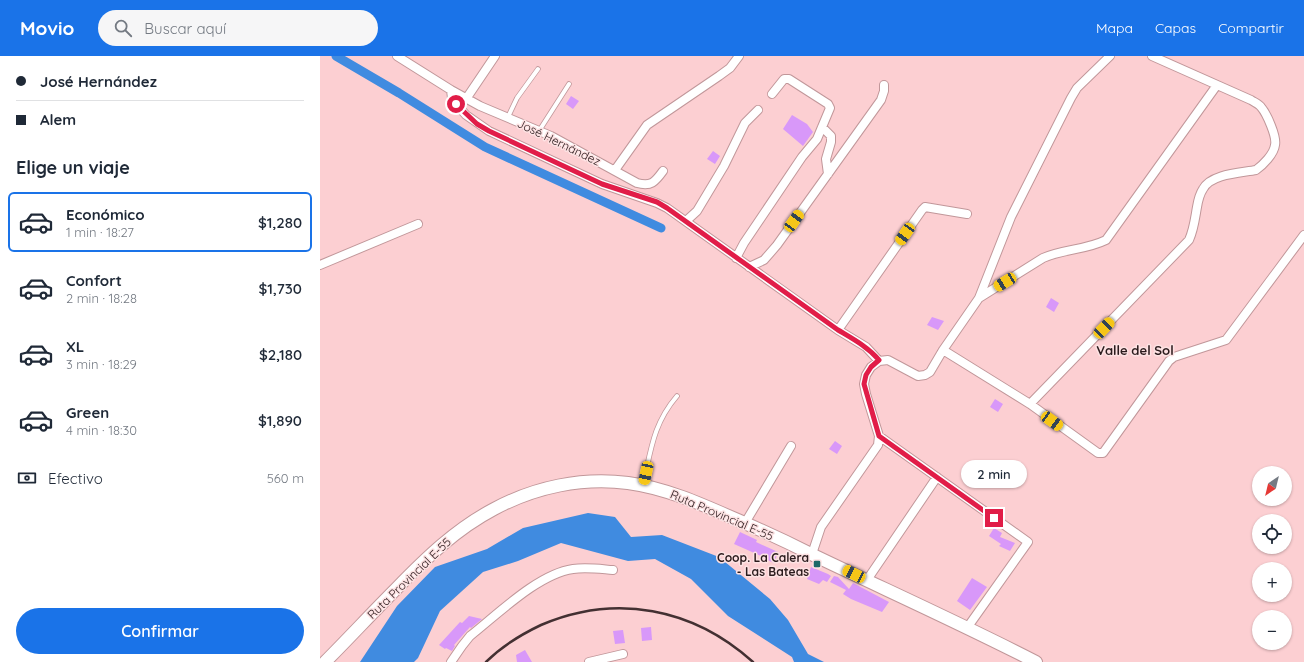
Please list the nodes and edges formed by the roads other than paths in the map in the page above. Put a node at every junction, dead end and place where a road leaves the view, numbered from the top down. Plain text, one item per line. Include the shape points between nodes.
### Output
1 (396, 56) edge
2 (495, 56) edge
3 (739, 56) edge
4 (1110, 56) edge
5 (1152, 56) edge
6 (538, 69) dead end
7 (569, 84) dead end
8 (884, 85) dead end
9 (1217, 85) junction
10 (451, 90) junction
11 (772, 94) dead end
12 (466, 99) junction
13 (758, 110) dead end
14 (508, 118) junction
15 (822, 127) junction
16 (539, 131) junction
17 (615, 170) junction
18 (663, 171) dead end
19 (828, 174) junction
20 (967, 214) dead end
21 (686, 222) junction
22 (418, 224) dead end
23 (1304, 235) edge
24 (736, 258) junction
25 (320, 265) edge
26 (749, 268) junction
27 (979, 298) junction
28 (838, 330) junction
29 (943, 350) junction
30 (879, 360) junction
31 (677, 396) dead end
32 (1030, 404) junction
33 (879, 436) junction
34 (791, 446) dead end
35 (937, 477) junction
36 (643, 486) junction
37 (745, 523) junction
38 (812, 554) junction
39 (613, 570) dead end
40 (867, 580) junction
41 (967, 628) junction
42 (623, 654) dead end
43 (325, 662) edge
44 (451, 662) edge
45 (590, 662) edge
46 (1036, 662) edge

1 - 10 street, José Hernández
2 - 12 street
3 - 17 street via 730,68 647,125
4 - 27 street via 1077,88 1064,110 1011,216
5 - 9 street
6 - 14 lane via 517,98
7 - 16 lane
8 - 19 street via 881,100
9 - 27 street via 1106,240 1096,245 1054,253 1043,258
9 - 32 street via 1260,106 1276,141 1274,149 1256,170 1216,178 1209,182 1199,197 1189,240
10 - 12 street, José Hernández
10 - 21 street, José Hernández via 456,104 477,124 489,131 602,184 657,202
11 - 15 street via 784,79 789,79 828,104 830,108
12 - 14 street, José Hernández
13 - 21 street via 742,128 724,166 697,211
14 - 16 street, José Hernández
15 - 19 street via 831,136 826,159
15 - 24 street via 817,139 744,242
16 - 17 street, José Hernández
17 - 18 street, José Hernández via 644,185 654,182
19 - 26 street via 771,254
20 - 28 street via 925,207
21 - 24 street, José Hernández
22 - 25 street
23 - 32 street via 1226,340 1174,357 1103,453 1098,453
24 - 26 street, José Hernández
26 - 28 street, José Hernández
27 - 29 street
28 - 30 street, José Hernández via 866,347
29 - 30 street via 930,372 925,375 918,376 888,360
29 - 32 street
30 - 33 street via 866,375 864,384
31 - 36 lane via 661,418
33 - 35 street
33 - 38 street via 878,445 821,527
34 - 37 street
35 - 40 street
35 - 41 street via 1028,542
36 - 37 main road, Ruta Provincial E-55 via 689,499
36 - 43 main road, Ruta Provincial E-55 via 616,482 556,486 533,492 494,509 467,525 433,552
37 - 38 main road, Ruta Provincial E-55
38 - 40 main road, Ruta Provincial E-55
39 - 44 street via 571,569 537,583 470,636
40 - 41 main road, Ruta Provincial E-55
41 - 46 main road, Ruta Provincial E-55
42 - 45 street

